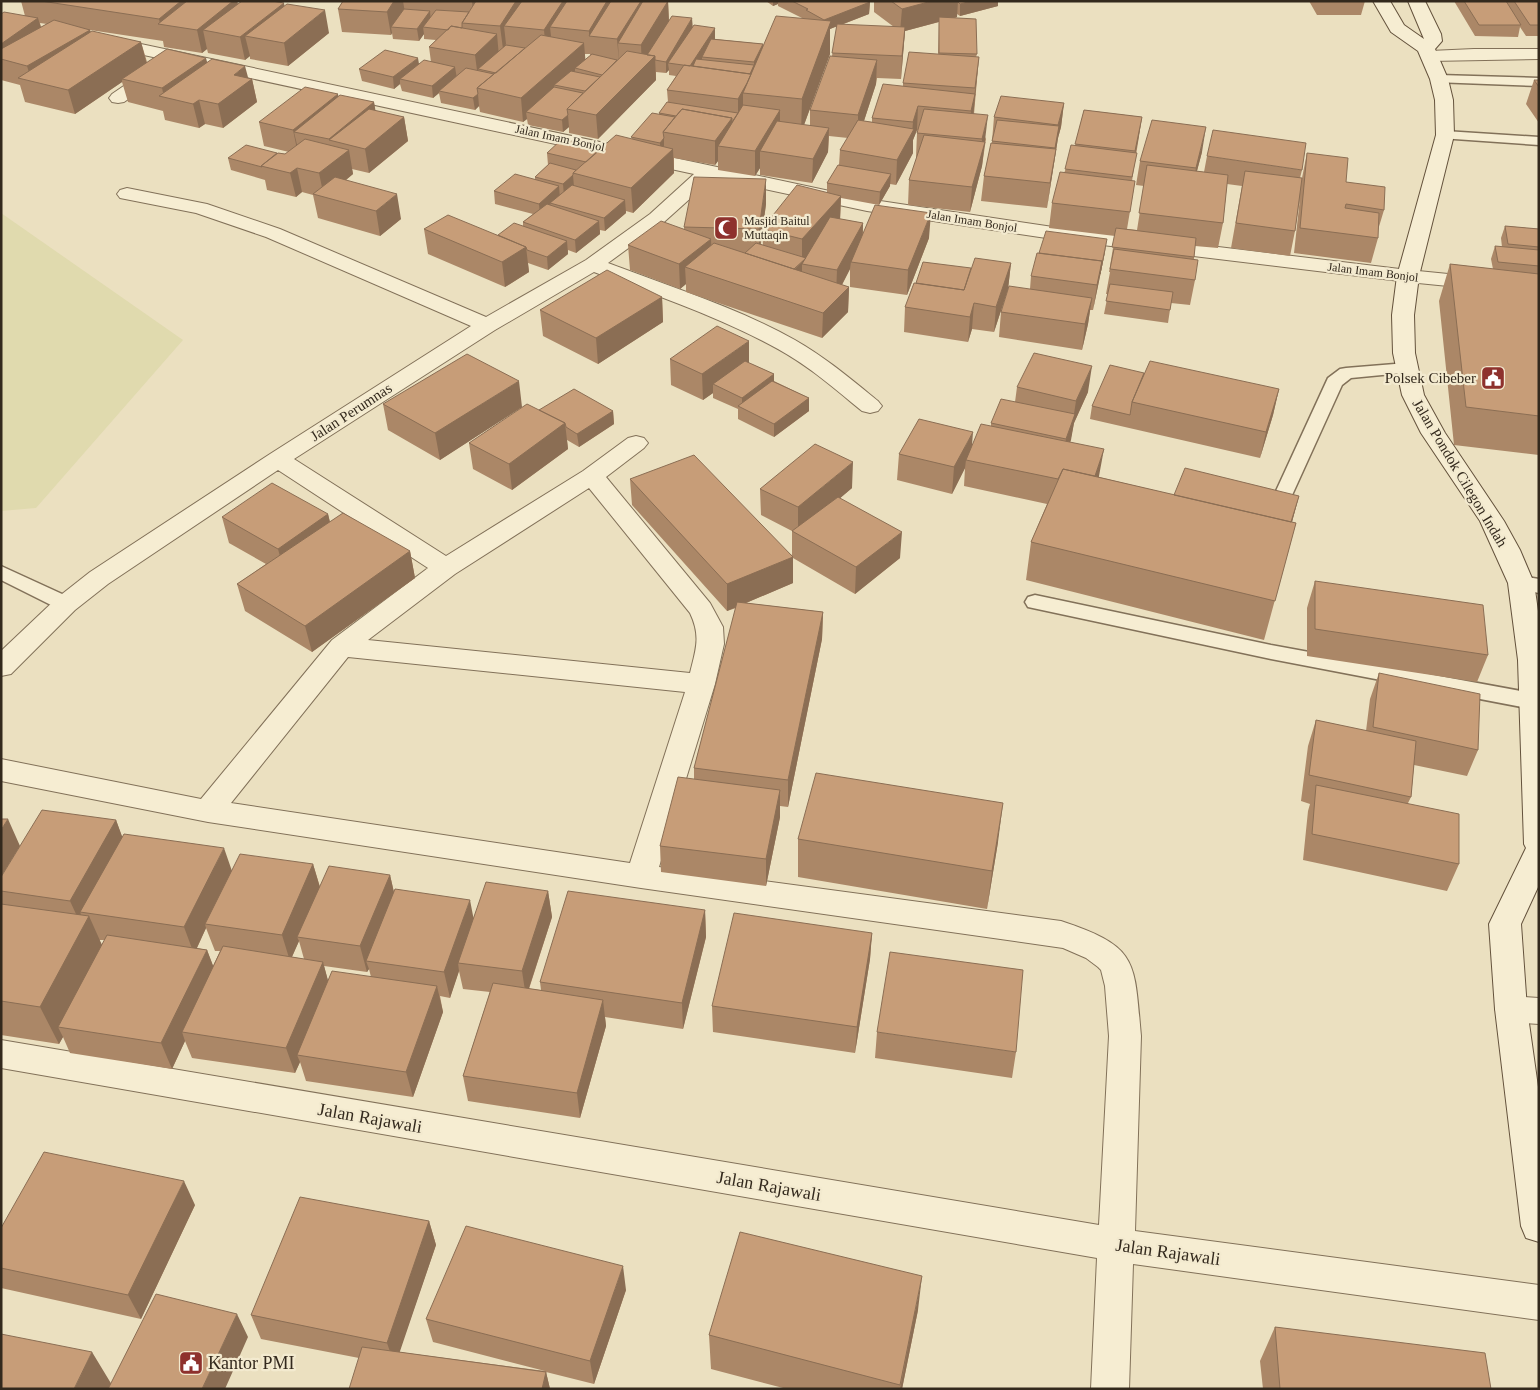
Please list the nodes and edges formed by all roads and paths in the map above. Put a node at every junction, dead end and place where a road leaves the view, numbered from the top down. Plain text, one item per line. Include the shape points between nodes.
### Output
1 (1381, 1) edge
2 (1416, 1) edge
3 (89, 38) edge
4 (1428, 52) junction
5 (1539, 54) edge
6 (176, 58) junction
7 (1439, 79) junction
8 (1539, 82) edge
9 (118, 98) dead end
10 (1446, 135) junction
11 (1539, 141) edge
12 (710, 170) junction
13 (127, 194) dead end
14 (593, 264) junction
15 (1408, 276) junction
16 (1539, 288) edge
17 (487, 325) junction
18 (1407, 368) junction
19 (870, 406) dead end
20 (636, 443) dead end
21 (278, 459) junction
22 (592, 476) junction
23 (1278, 504) edge
24 (446, 568) junction
25 (1, 572) edge
26 (1530, 584) edge
27 (1035, 602) dead end
28 (66, 604) junction
29 (341, 647) junction
30 (1, 666) edge
31 (701, 684) junction
32 (1532, 701) junction
33 (1, 770) edge
34 (208, 811) junction
35 (1539, 844) edge
36 (1539, 853) edge
37 (641, 876) junction
38 (1525, 1010) edge
39 (1, 1054) edge
40 (1539, 1226) edge
41 (1117, 1245) junction
42 (1539, 1303) edge
43 (1110, 1389) edge

1 - 4 street via 1397,28
2 - 4 street, Jalan Pondok Cilegon Indah via 1432,34
3 - 6 street, Jalan Imam Bonjol
4 - 5 street
4 - 7 street, Jalan Pondok Cilegon Indah
6 - 9 street
6 - 12 street, Jalan Imam Bonjol
7 - 8 lane
7 - 10 street, Jalan Pondok Cilegon Indah
10 - 11 lane
10 - 15 street, Jalan Pondok Cilegon Indah
12 - 14 street, Jalan Perumnas via 657,218
12 - 15 street, Jalan Imam Bonjol via 857,203 1053,233
13 - 17 street via 200,208 273,233
14 - 17 street, Jalan Perumnas
14 - 19 street via 728,317 787,345 828,372
15 - 16 street, Jalan Imam Bonjol
15 - 18 street, Jalan Pondok Cilegon Indah via 1403,315
17 - 21 street, Jalan Perumnas
18 - 23 lane via 1346,373 1334,382
18 - 26 street, Jalan Pondok Cilegon Indah via 1412,395
20 - 22 street
21 - 24 street
21 - 28 street, Jalan Perumnas via 99,578
22 - 24 street
22 - 31 street via 701,609 710,627 711,644
24 - 29 street
25 - 28 lane
26 - 32 street, Jalan Pondok Cilegon Indah
27 - 32 lane via 1271,652
28 - 30 street, Jalan Perumnas
29 - 31 street
29 - 34 street
31 - 37 street
32 - 35 street, Jalan Pondok Cilegon Indah
33 - 34 street
34 - 37 street
36 - 38 street via 1505,924
37 - 41 street via 1061,934 1092,946 1113,961 1120,984 1125,1036
38 - 40 street
39 - 41 street, Jalan Rajawali
41 - 42 street, Jalan Rajawali
41 - 43 street

